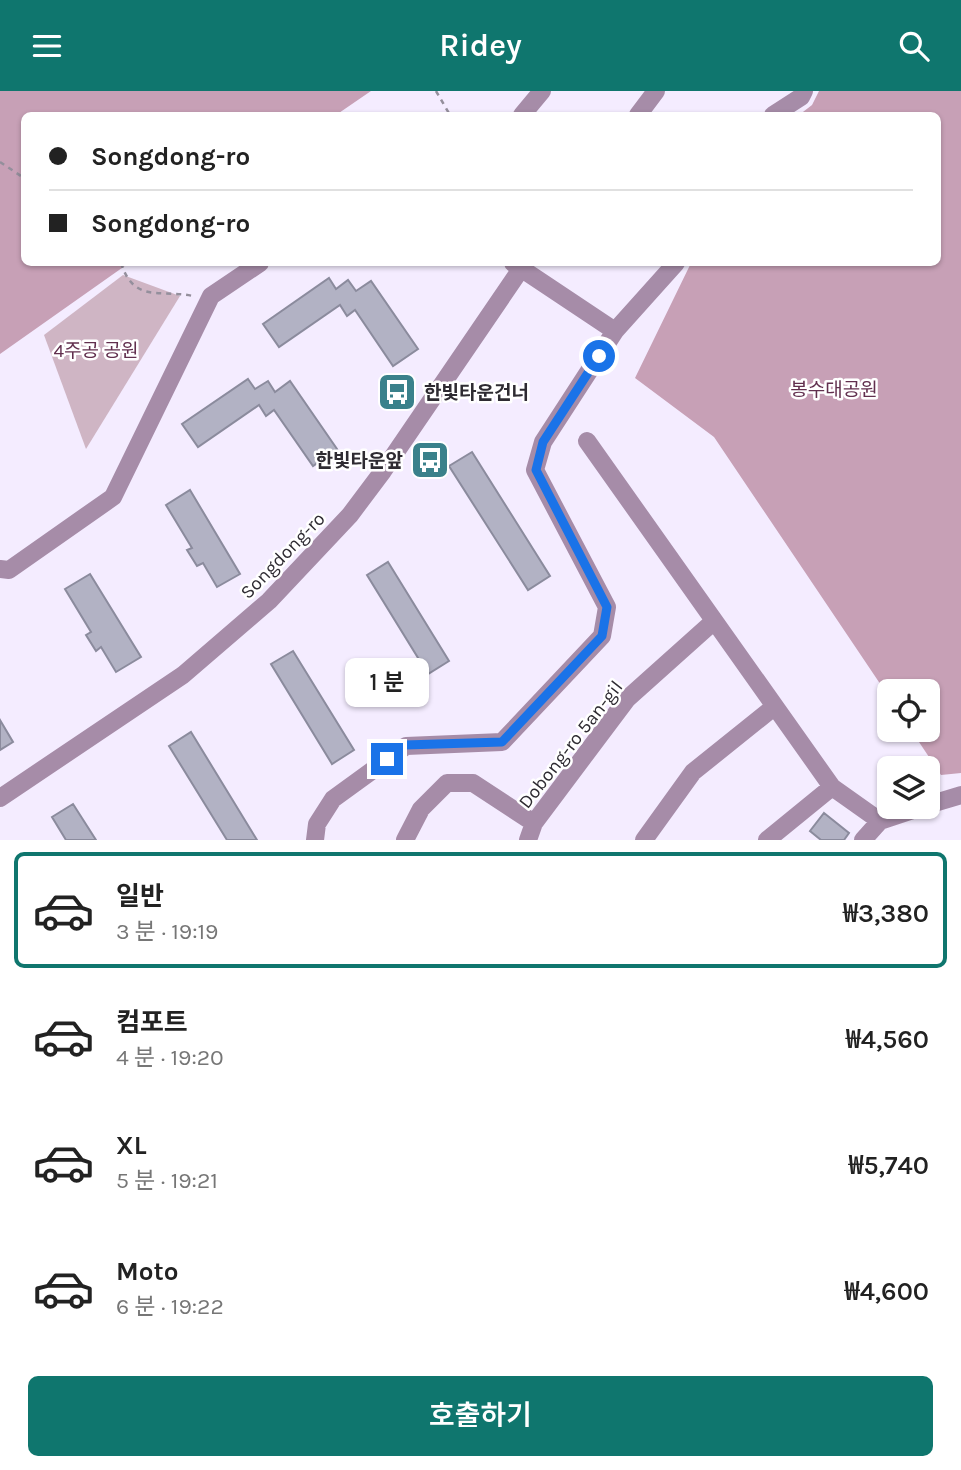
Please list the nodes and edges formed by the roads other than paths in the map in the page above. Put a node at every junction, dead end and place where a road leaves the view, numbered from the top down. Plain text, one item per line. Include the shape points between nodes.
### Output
1 (542, 91) edge
2 (656, 91) edge
3 (804, 91) edge
4 (524, 112) edge
5 (640, 112) edge
6 (777, 112) edge
7 (256, 266) edge
8 (519, 266) edge
9 (523, 266) edge
10 (673, 266) edge
11 (615, 331) junction
12 (587, 441) dead end
13 (0, 569) edge
14 (713, 622) junction
15 (774, 707) junction
16 (832, 787) junction
17 (961, 795) edge
18 (0, 798) edge
19 (940, 801) edge
20 (886, 819) edge
21 (880, 821) junction
22 (531, 832) edge
23 (315, 840) edge
24 (405, 840) edge
25 (644, 840) edge
26 (767, 840) edge
27 (863, 840) edge

1 - 4 street
2 - 5 street
3 - 6 street
7 - 13 street via 211,296 113,497 9,570
8 - 18 street, Songdong-ro via 375,482 269,601 183,675
9 - 11 street, Songdong-ro
10 - 11 street
11 - 23 street via 543,442 536,470 607,607 602,636 502,742 405,745 333,799 317,824
12 - 14 street
14 - 15 street
14 - 22 street, Dobong-ro 5an-gil via 627,699
15 - 16 street
15 - 25 street via 693,772
16 - 21 street
16 - 26 street
17 - 19 street
20 - 21 street
21 - 27 street
22 - 24 street via 473,783 447,782 421,809

